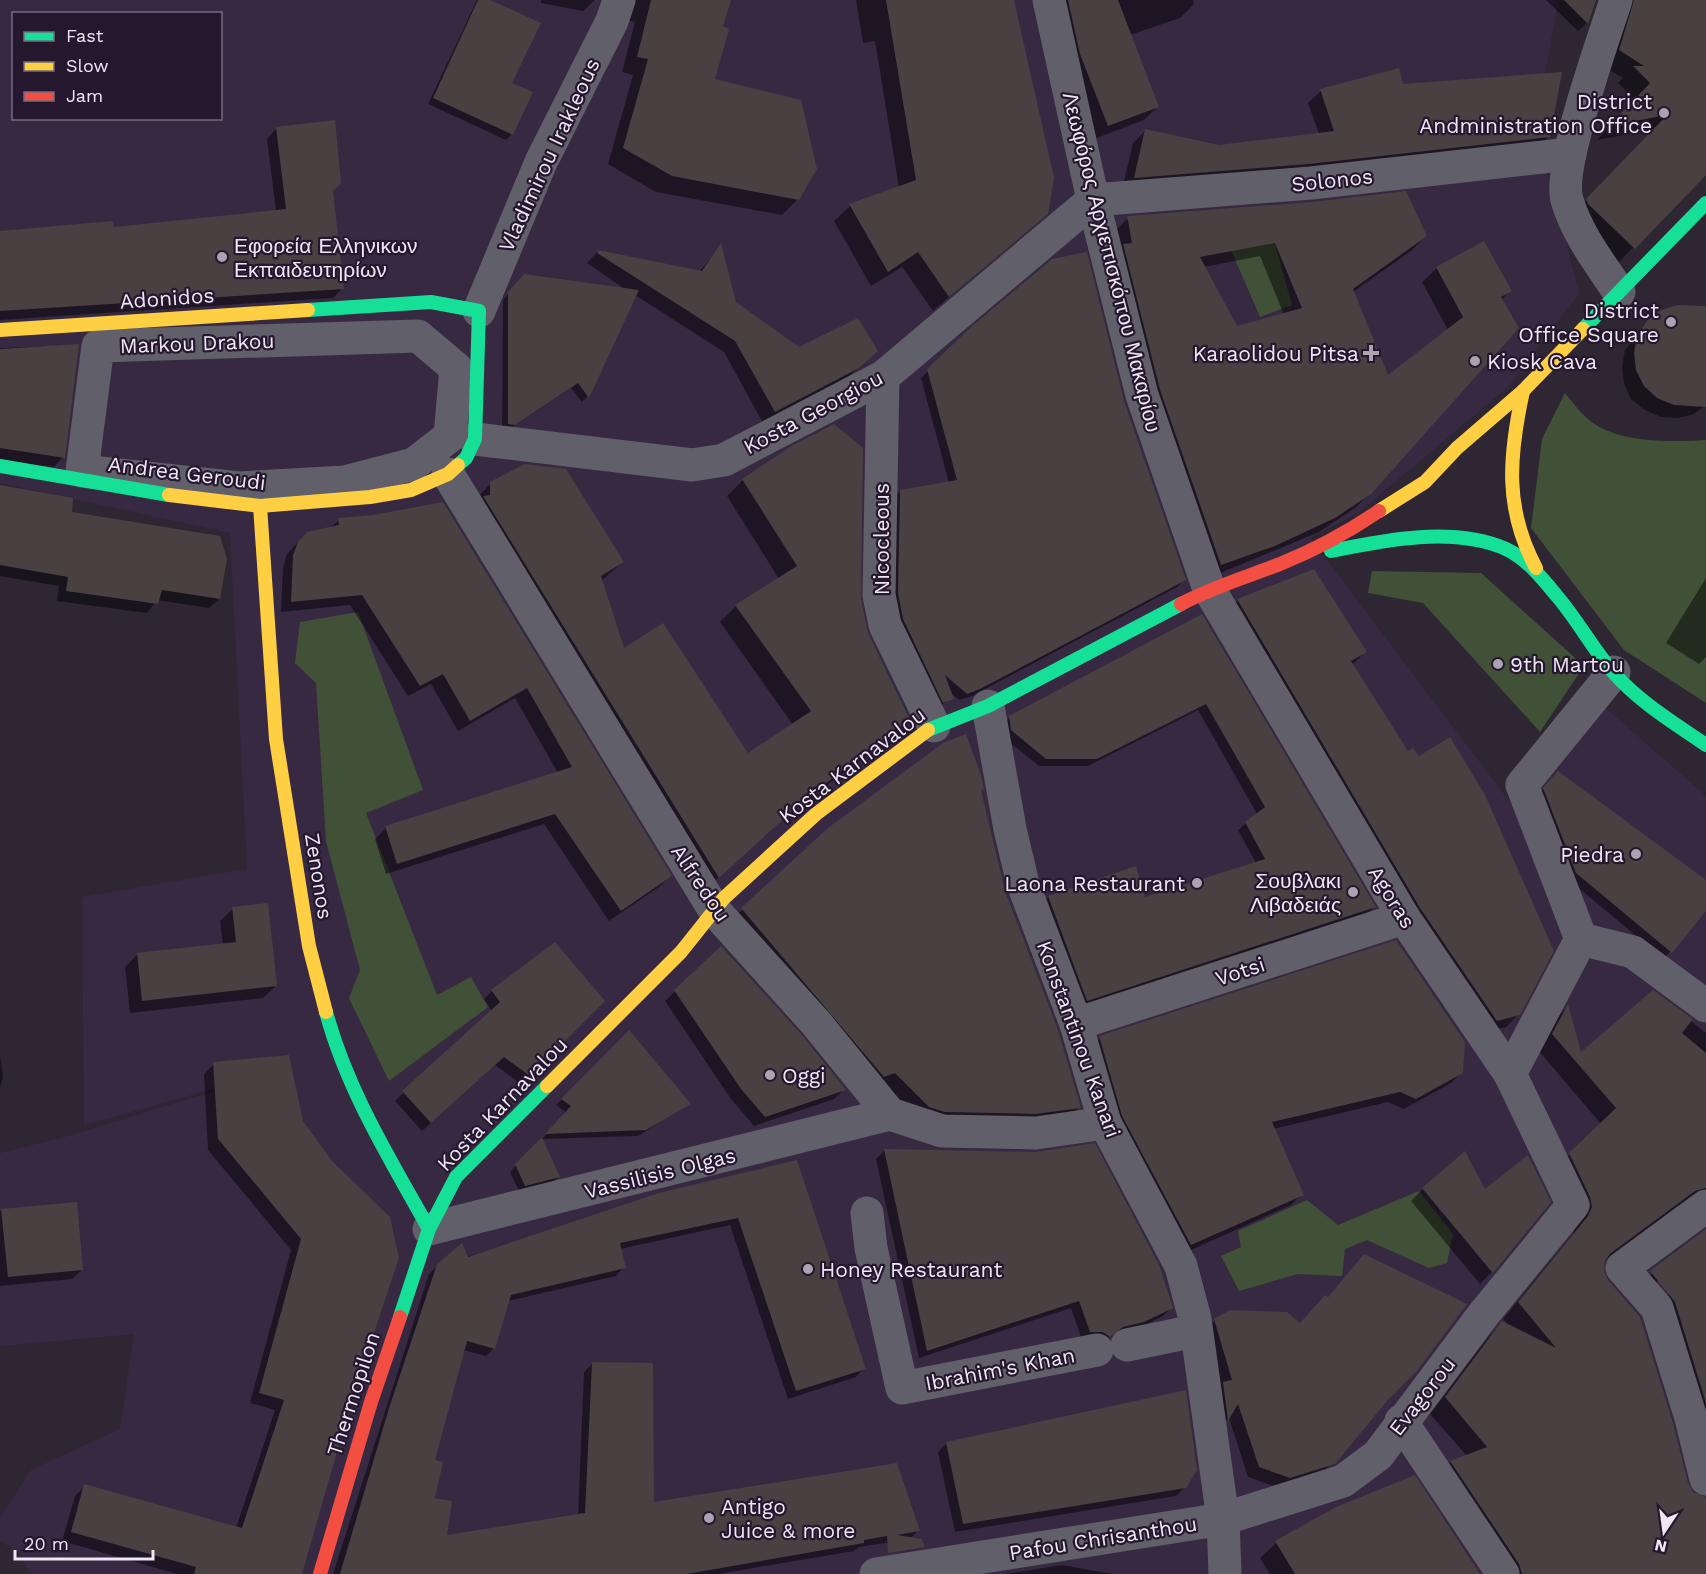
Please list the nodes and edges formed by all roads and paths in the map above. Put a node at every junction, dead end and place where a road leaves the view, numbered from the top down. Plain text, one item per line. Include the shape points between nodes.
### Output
1 (619, 0) edge
2 (1049, 0) edge
3 (1617, 0) edge
4 (1570, 154) junction
5 (1093, 200) junction
6 (1706, 203) edge
7 (1619, 291) junction
8 (479, 311) junction
9 (0, 330) edge
10 (418, 336) joint
11 (883, 377) junction
12 (1523, 391) junction
13 (475, 439) junction
14 (0, 466) edge
15 (448, 474) junction
16 (260, 506) junction
17 (1282, 563) junction
18 (1547, 584) junction
19 (1209, 589) junction
20 (1614, 672) junction
21 (988, 706) junction
22 (934, 726) junction
23 (1706, 745) edge
24 (715, 911) junction
25 (1404, 918) junction
26 (1581, 939) junction
27 (1706, 1006) edge
28 (1076, 1024) junction
29 (1510, 1074) junction
30 (890, 1114) junction
31 (1105, 1123) junction
32 (1573, 1205) joint
33 (1706, 1206) edge
34 (867, 1213) dead end
35 (429, 1228) junction
36 (1195, 1331) junction
37 (1401, 1421) junction
38 (1706, 1479) edge
39 (1223, 1519) junction
40 (320, 1574) edge
41 (876, 1574) edge
42 (1225, 1574) edge
43 (1503, 1574) edge

1 - 8 street, Vladimirou Irakleous via 541,162
2 - 5 street, Λεωφόρος Αρχιεπισκόπου Μακαρίου
3 - 4 street
4 - 5 street, Solonos via 1311,183
4 - 7 street via 1566,197 1578,231
5 - 11 street, Kosta Georgiou
5 - 19 street, Λεωφόρος Αρχιεπισκόπου Μακαρίου via 1142,395
6 - 7 street, Kosta Karnavalou
7 - 12 street, Kosta Karnavalou
8 - 9 street, Adonidos via 431,302
8 - 13 street
10 - 10 street, Markou Drakou via 98,346 82,471 238,488 345,482 414,464 450,436 456,368
11 - 13 street, Kosta Georgiou via 724,460 692,465
11 - 22 street, Nicocleous via 879,595 885,625
12 - 17 street, Kosta Karnavalou via 1457,448 1425,482 1344,534
12 - 18 street via 1511,452 1512,514 1523,548
13 - 15 street via 466,458
14 - 16 street, Andrea Geroudi via 192,499
15 - 16 street, Andrea Geroudi via 411,490 370,497
15 - 24 street, Alfredou
16 - 35 street, Zenonos via 276,739 309,945 344,1067 367,1117
17 - 18 street via 1367,542 1476,538 1508,550
17 - 19 street, Kosta Karnavalou
18 - 20 street
19 - 21 street, Kosta Karnavalou
19 - 25 street, Agoras
20 - 23 street via 1644,702
20 - 26 street via 1522,785
21 - 22 street, Kosta Karnavalou
21 - 28 street, Konstantinou Kanari via 1023,884
22 - 24 street, Kosta Karnavalou via 816,814 724,898
24 - 30 street, Alfredou via 816,1023
24 - 35 street, Kosta Karnavalou via 681,952 456,1177
25 - 28 street, Votsi
25 - 29 street, Agoras
26 - 27 street via 1634,952
26 - 29 street
28 - 31 street, Konstantinou Kanari
29 - 32 street, Agoras
30 - 31 street via 942,1131 1036,1133
30 - 35 street, Vassilisis Olgas
31 - 36 street, Konstantinou Kanari via 1181,1266
32 - 37 street, Evagorou
33 - 38 street via 1622,1268 1657,1308
34 - 36 street, Ibrahim's Khan via 902,1388
35 - 40 street, Thermopilon via 371,1402
36 - 39 street, Konstantinou Kanari
37 - 39 street, Evagorou via 1378,1455 1344,1482
37 - 43 street
39 - 41 street, Pafou Chrisanthou
39 - 42 street, Konstantinou Kanari

